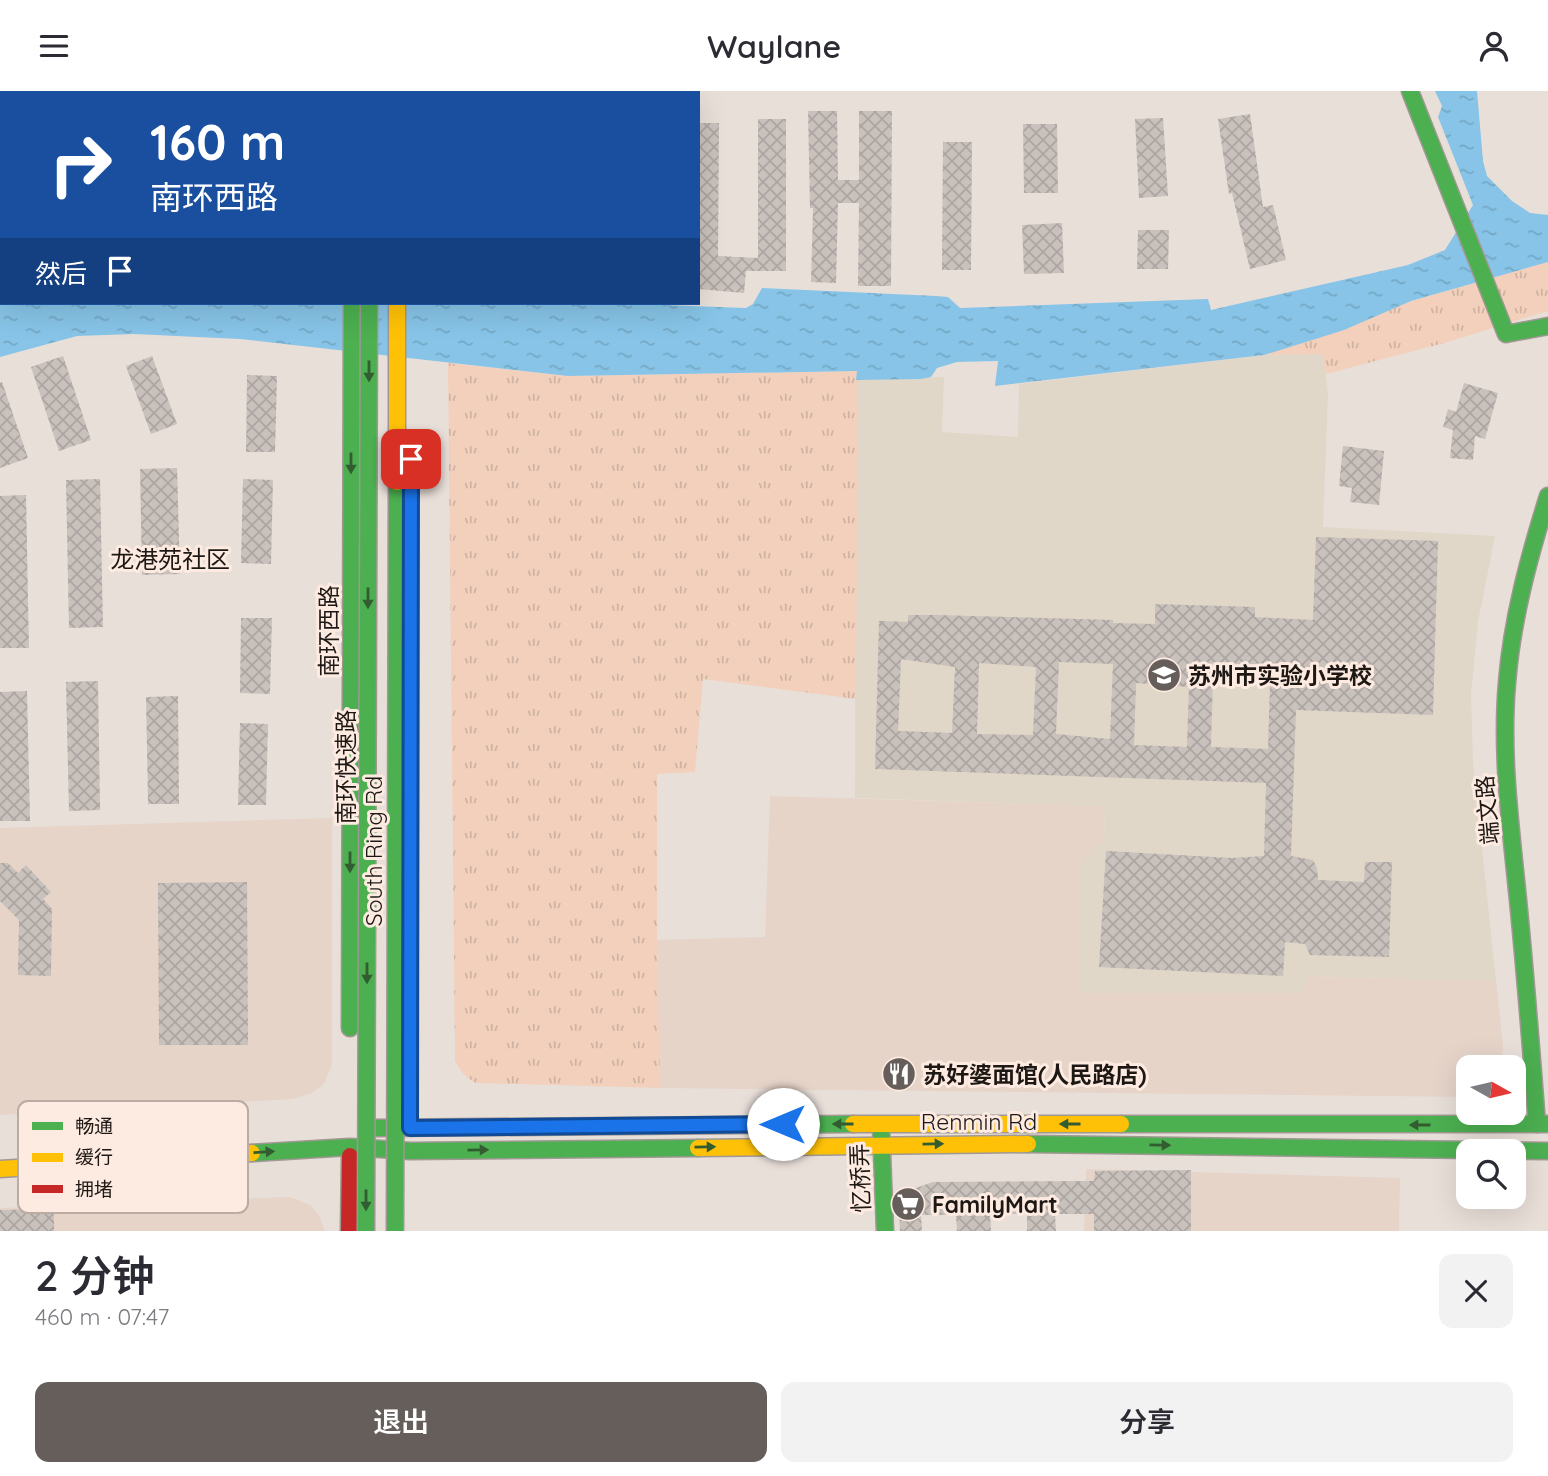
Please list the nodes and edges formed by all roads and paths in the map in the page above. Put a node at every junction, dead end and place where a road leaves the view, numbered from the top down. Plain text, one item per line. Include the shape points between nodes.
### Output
1 (1410, 91) edge
2 (352, 305) edge
3 (369, 305) edge
4 (397, 305) edge
5 (413, 305) edge
6 (1548, 326) edge
7 (1548, 496) edge
8 (350, 1045) dead end
9 (881, 1124) junction
10 (1543, 1124) edge
11 (410, 1128) junction
12 (881, 1145) junction
13 (351, 1147) junction
14 (410, 1150) junction
15 (1548, 1151) edge
16 (248, 1153) edge
17 (18, 1168) edge
18 (0, 1169) edge
19 (349, 1231) edge
20 (366, 1231) edge
21 (395, 1231) edge
22 (409, 1231) edge
23 (886, 1231) edge

1 - 6 main road via 1506,334
2 -> 8 main road, 南环西路
3 -> 20 main road, 南环快速路, bridge
4 - 21 main road, South Ring Rd, bridge
5 - 11 main road
7 - 10 main road, 端文路 via 1516,618 1505,724 1505,773
10 -> 9 main road, Renmin Rd
9 -> 11 main road, Renmin Rd
9 - 12 main road, 忆桥弄
11 - 13 main road, Renmin Rd via 350,1128
11 - 14 main road
14 -> 12 main road, Renmin Rd
12 -> 15 main road, Renmin Rd
12 - 23 main road, 忆桥弄
13 - 14 main road, Renmin Rd
16 -> 13 main road, Renmin Rd
13 - 19 main road
14 - 22 main road
18 -> 17 main road, Renmin Rd

